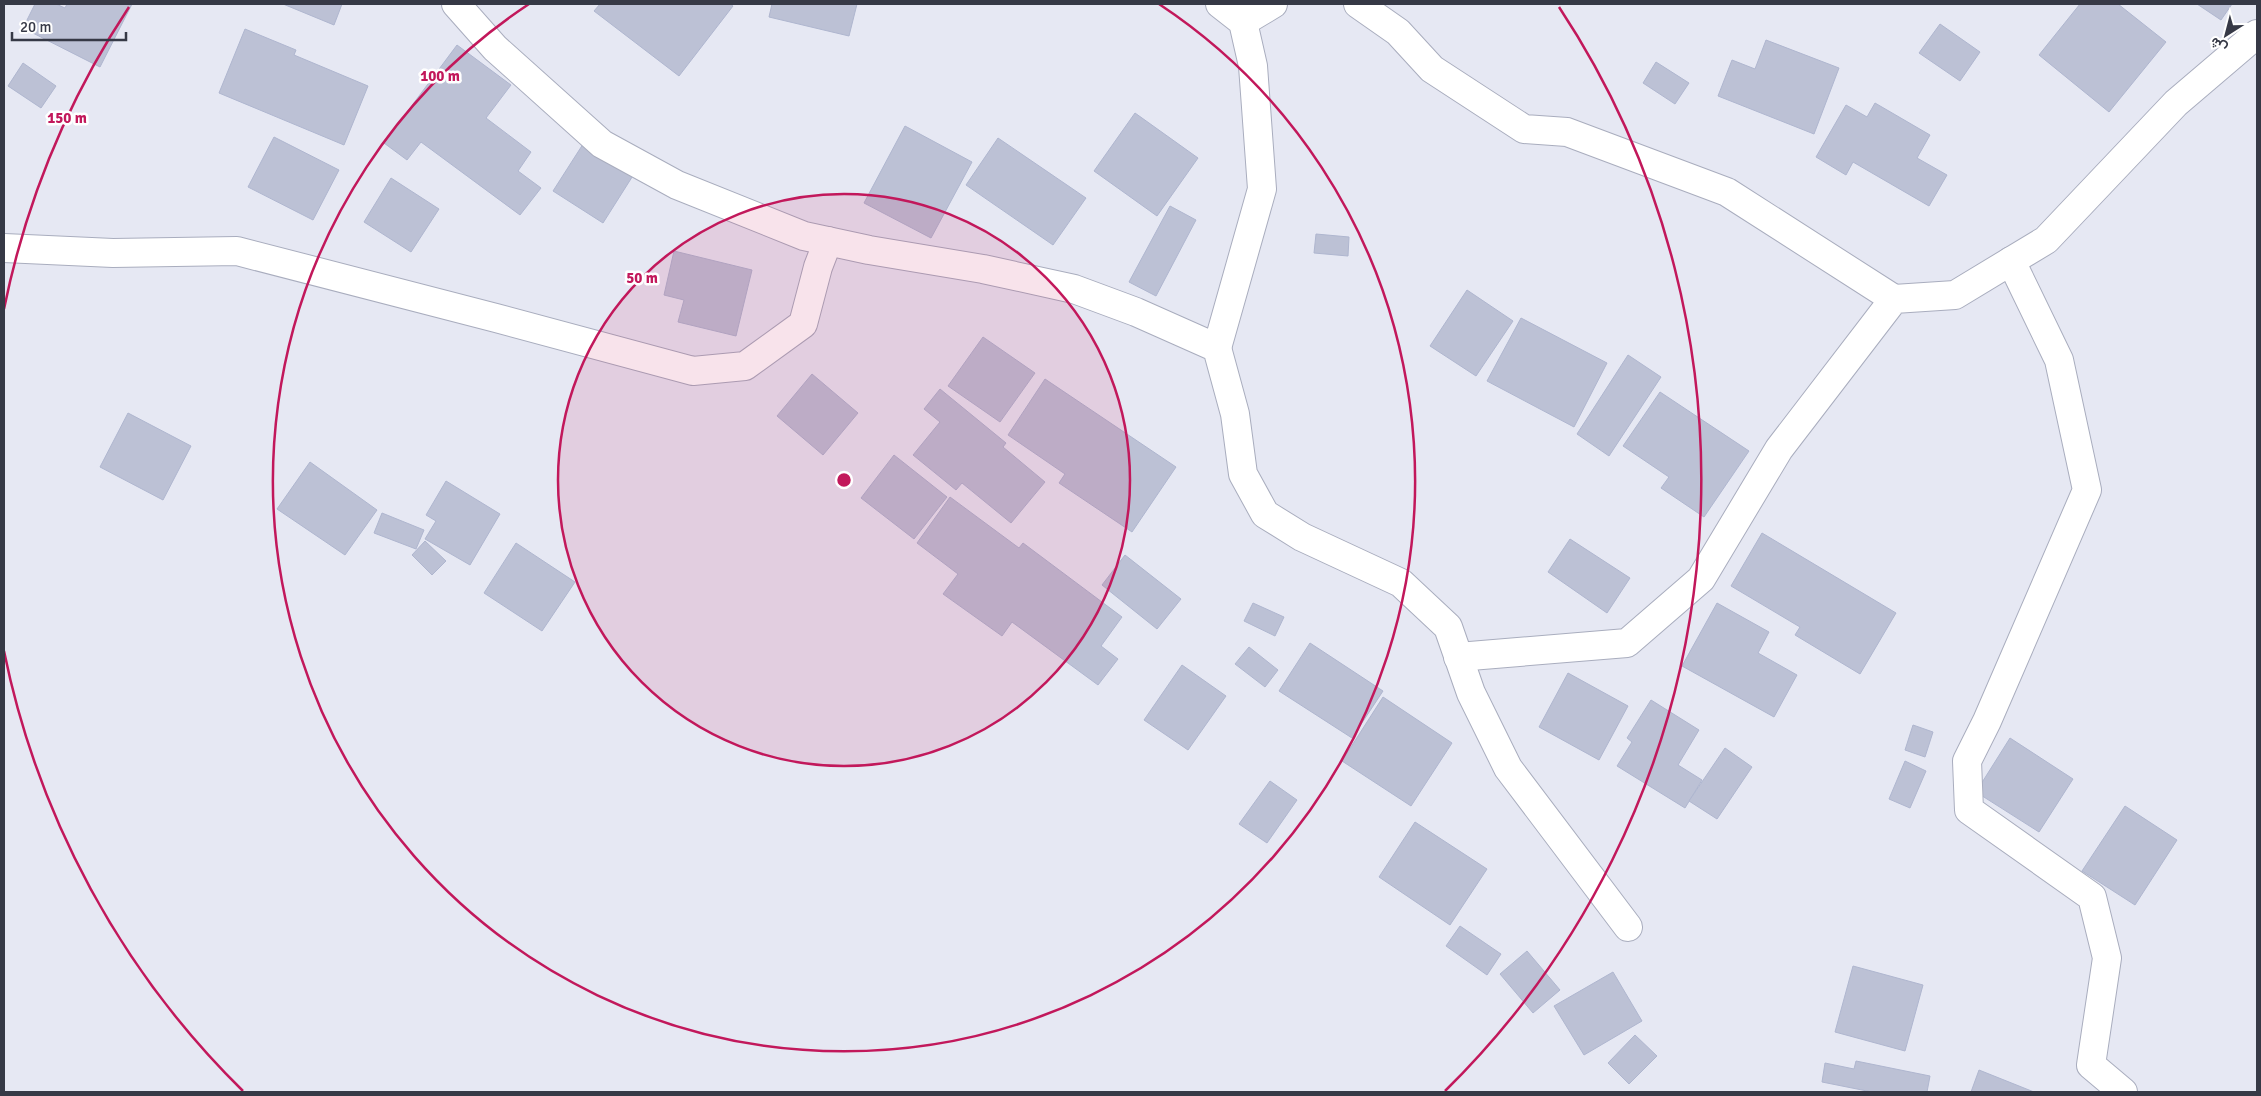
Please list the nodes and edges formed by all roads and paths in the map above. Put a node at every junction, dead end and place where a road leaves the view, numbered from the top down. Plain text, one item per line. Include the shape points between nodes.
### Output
1 (456, 4) edge
2 (1220, 4) edge
3 (1273, 4) edge
4 (1358, 4) edge
5 (1243, 22) junction
6 (2257, 34) edge
7 (828, 241) junction
8 (4, 248) edge
9 (2011, 261) junction
10 (1894, 300) junction
11 (1217, 348) junction
12 (1458, 657) junction
13 (1628, 926) dead end
14 (2123, 1092) edge

1 - 7 street via 495,48 602,144 677,185 804,236
2 - 5 street
3 - 5 street
4 - 10 street via 1398,32 1432,70 1524,129 1567,132 1727,192
5 - 11 street via 1253,66 1262,189
6 - 9 street via 2176,104 2046,240
7 - 8 street via 803,324 744,366 693,372 236,251 112,253
7 - 11 street via 1074,289
9 - 10 street via 1955,295
9 - 14 street via 2059,360 2087,490 1967,761 1969,810 2092,897 2107,958 2090,1065
10 - 12 street via 1779,449 1701,579 1627,643
11 - 12 street via 1236,414 1242,474 1265,514 1302,537 1402,583 1448,627
12 - 13 street via 1471,693 1508,768

